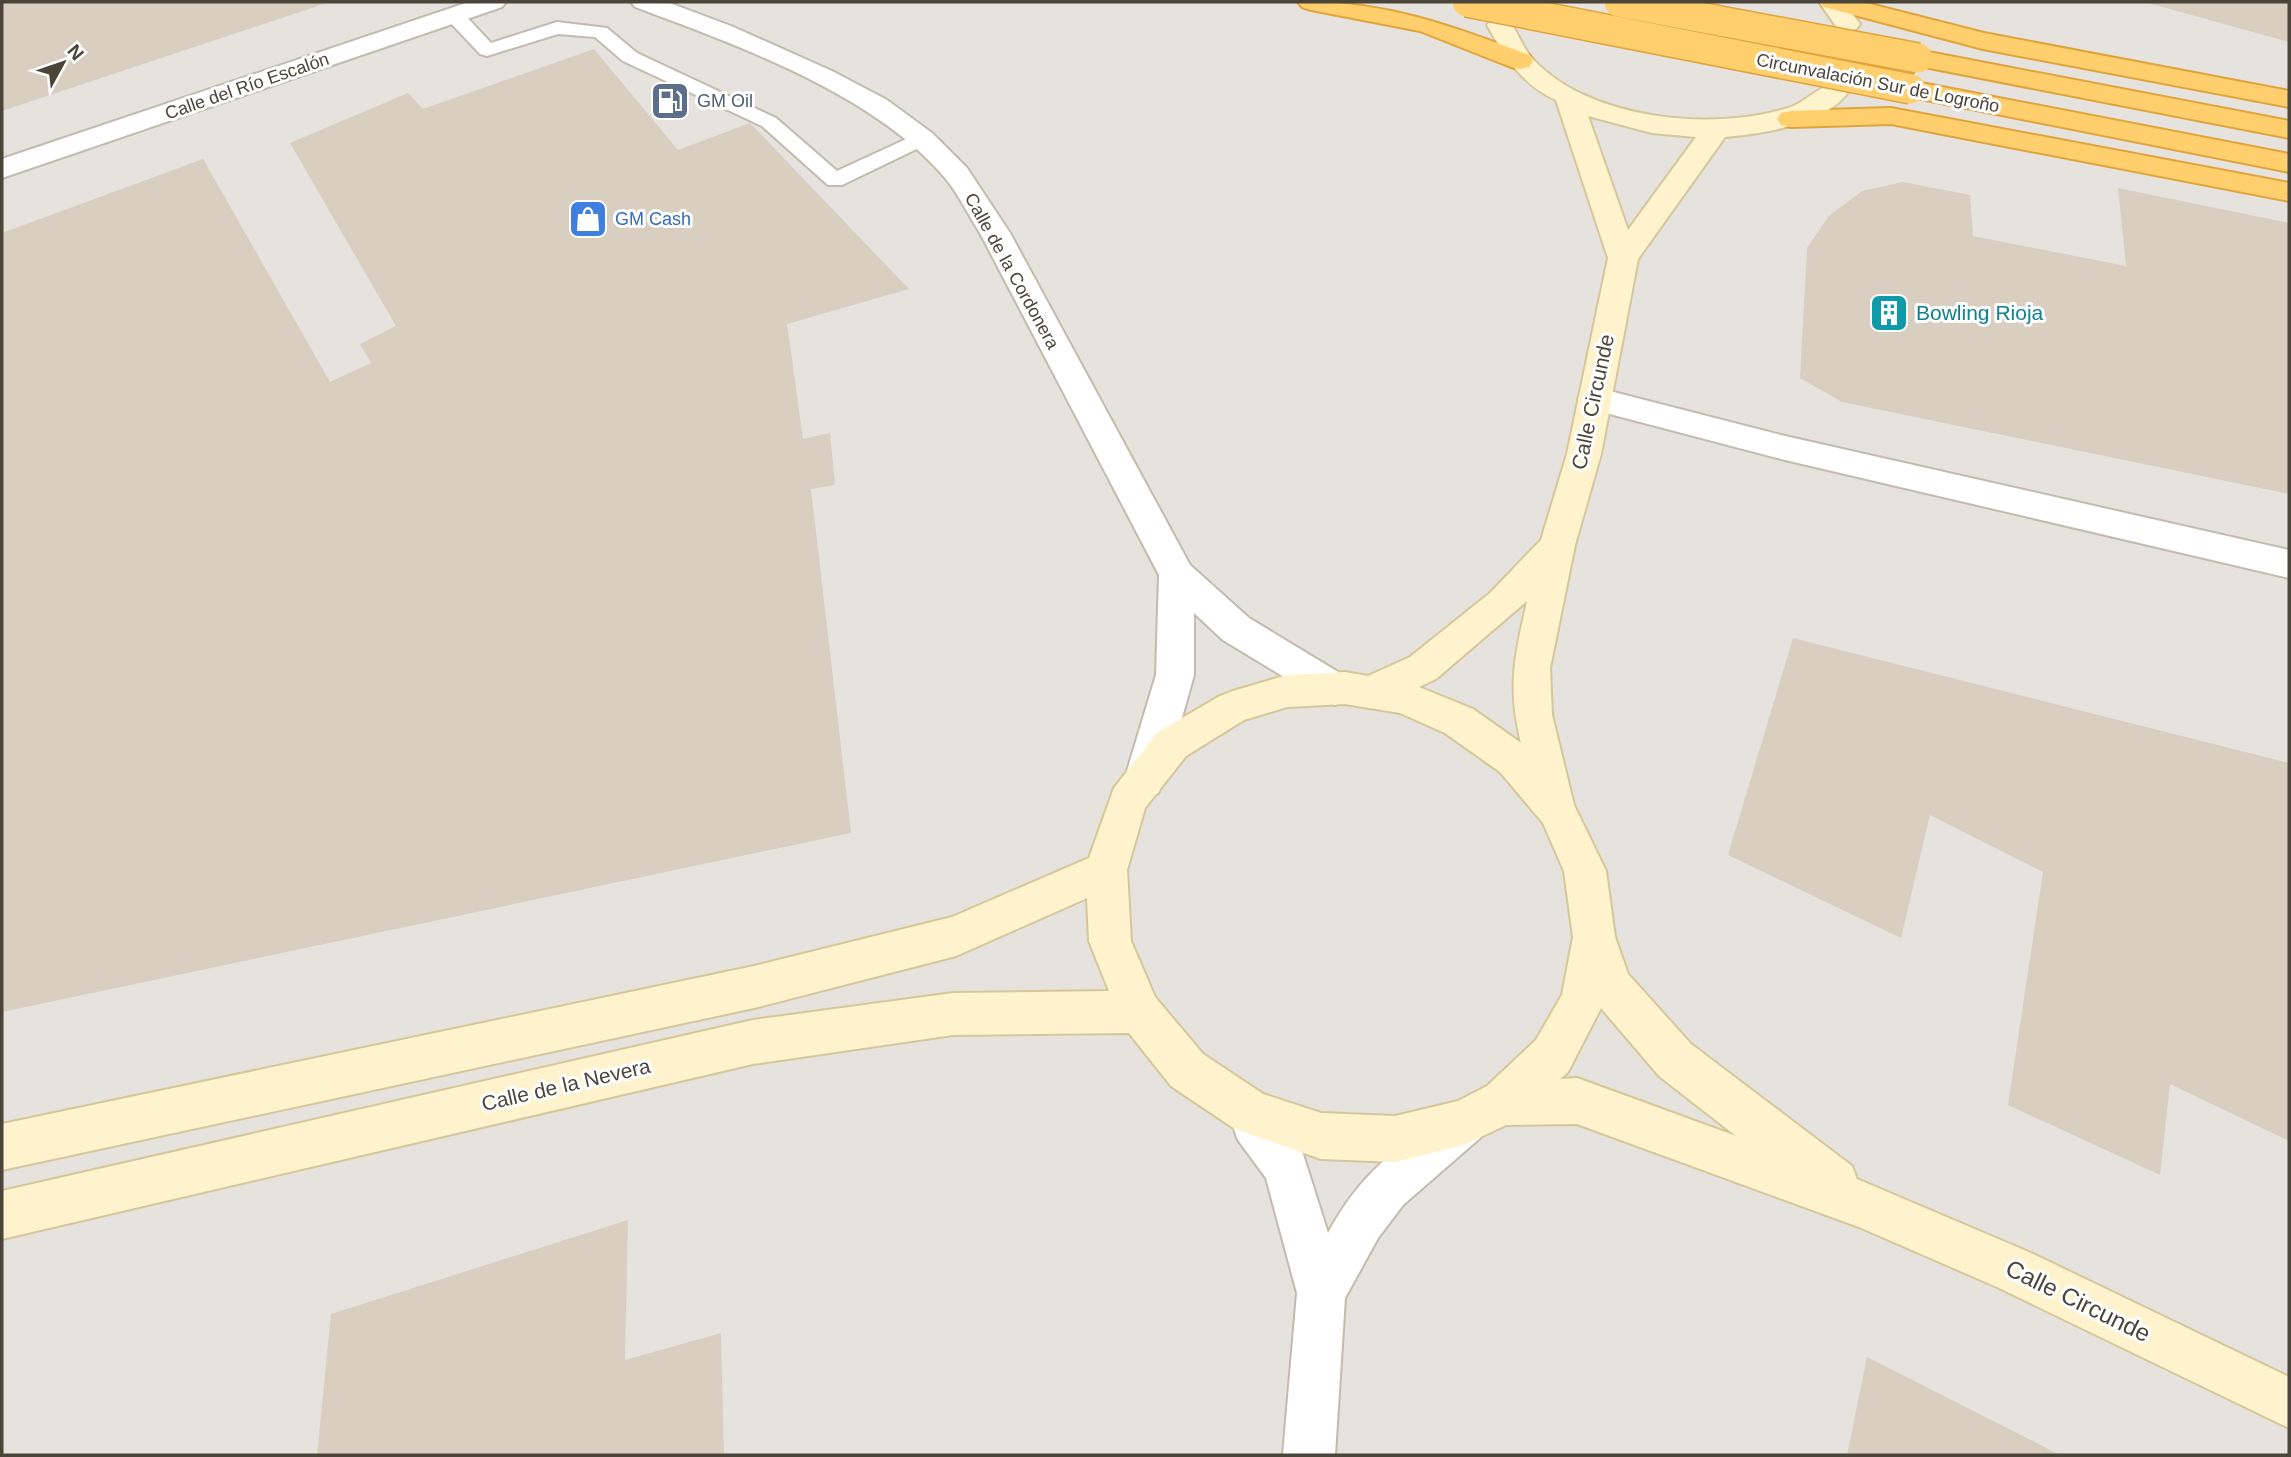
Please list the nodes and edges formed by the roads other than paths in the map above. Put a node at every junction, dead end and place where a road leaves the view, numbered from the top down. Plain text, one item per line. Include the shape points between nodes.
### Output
1 (493, 2) edge
2 (644, 2) edge
3 (1311, 2) edge
4 (1467, 2) edge
5 (1619, 2) edge
6 (1837, 9) edge
7 (454, 15) junction
8 (1500, 25) dead end
9 (1520, 61) junction
10 (1836, 91) dead end
11 (1568, 96) junction
12 (2289, 99) edge
13 (1791, 119) junction
14 (2289, 130) edge
15 (1715, 131) junction
16 (922, 139) junction
17 (2289, 163) edge
18 (2, 169) edge
19 (2289, 192) edge
20 (1623, 258) junction
21 (1594, 399) junction
22 (1557, 545) junction
23 (2289, 564) edge
24 (1177, 575) junction
25 (1353, 691) junction
26 (1144, 781) junction
27 (1557, 811) junction
28 (1106, 870) junction
29 (1594, 937) junction
30 (1139, 1012) junction
31 (1483, 1112) junction
32 (1251, 1113) junction
33 (2, 1147) edge
34 (1864, 1205) junction
35 (2, 1215) edge
36 (1321, 1293) junction
37 (2289, 1403) edge
38 (1309, 1455) edge

1 - 7 street, Calle del Río Escalón
2 - 16 street, Calle de la Cordonera via 823,77 877,106
3 - 9 highway via 1427,25
4 - 17 highway, Circunvalación Sur de Logroño, bridge
5 - 14 highway, Circunvalación Sur de Logroño, bridge
6 - 12 highway
7 - 16 lane via 487,50 556,28 600,32 630,57 769,122 835,180
7 - 18 street, Calle del Río Escalón
8 - 9 main road
9 - 11 main road
10 - 13 main road via 1825,103
11 - 15 main road via 1613,115 1663,127
11 - 20 main road
13 - 15 main road
13 - 19 highway via 1891,116
15 - 20 main road, Calle Circunde
16 - 24 street, Calle de la Cordonera via 957,174 995,233
20 - 21 main road, Calle Circunde
21 - 22 main road, Calle Circunde via 1584,454
21 - 23 street via 1785,448
22 - 25 main road, Calle Circunde via 1503,603 1423,668
22 - 27 main road, Calle Circunde via 1531,668 1533,715
24 - 25 street, Calle de la Cordonera via 1236,629
24 - 26 street, Calle de la Cordonera via 1175,675
25 - 26 main road via 1287,691 1233,707 1172,744
25 - 27 main road via 1404,698 1459,721 1514,760
26 - 28 main road via 1128,800
27 - 29 main road via 1585,871
28 - 30 main road, Calle Circunde via 1110,941
28 - 33 main road via 956,936 754,988
29 - 31 main road via 1583,1000 1552,1056
29 - 34 main road, Calle Circunde via 1610,986 1675,1060
30 - 32 main road, Calle Circunde via 1187,1069
30 - 35 main road, Calle de la Nevera via 953,1014 753,1042
31 - 32 main road, Calle Circunde via 1395,1139 1321,1136
31 - 34 main road, Calle Circunde via 1577,1101
31 - 36 street via 1386,1188 1361,1221
32 - 36 street via 1286,1167
34 - 37 main road, Calle Circunde via 2014,1270
36 - 38 street

